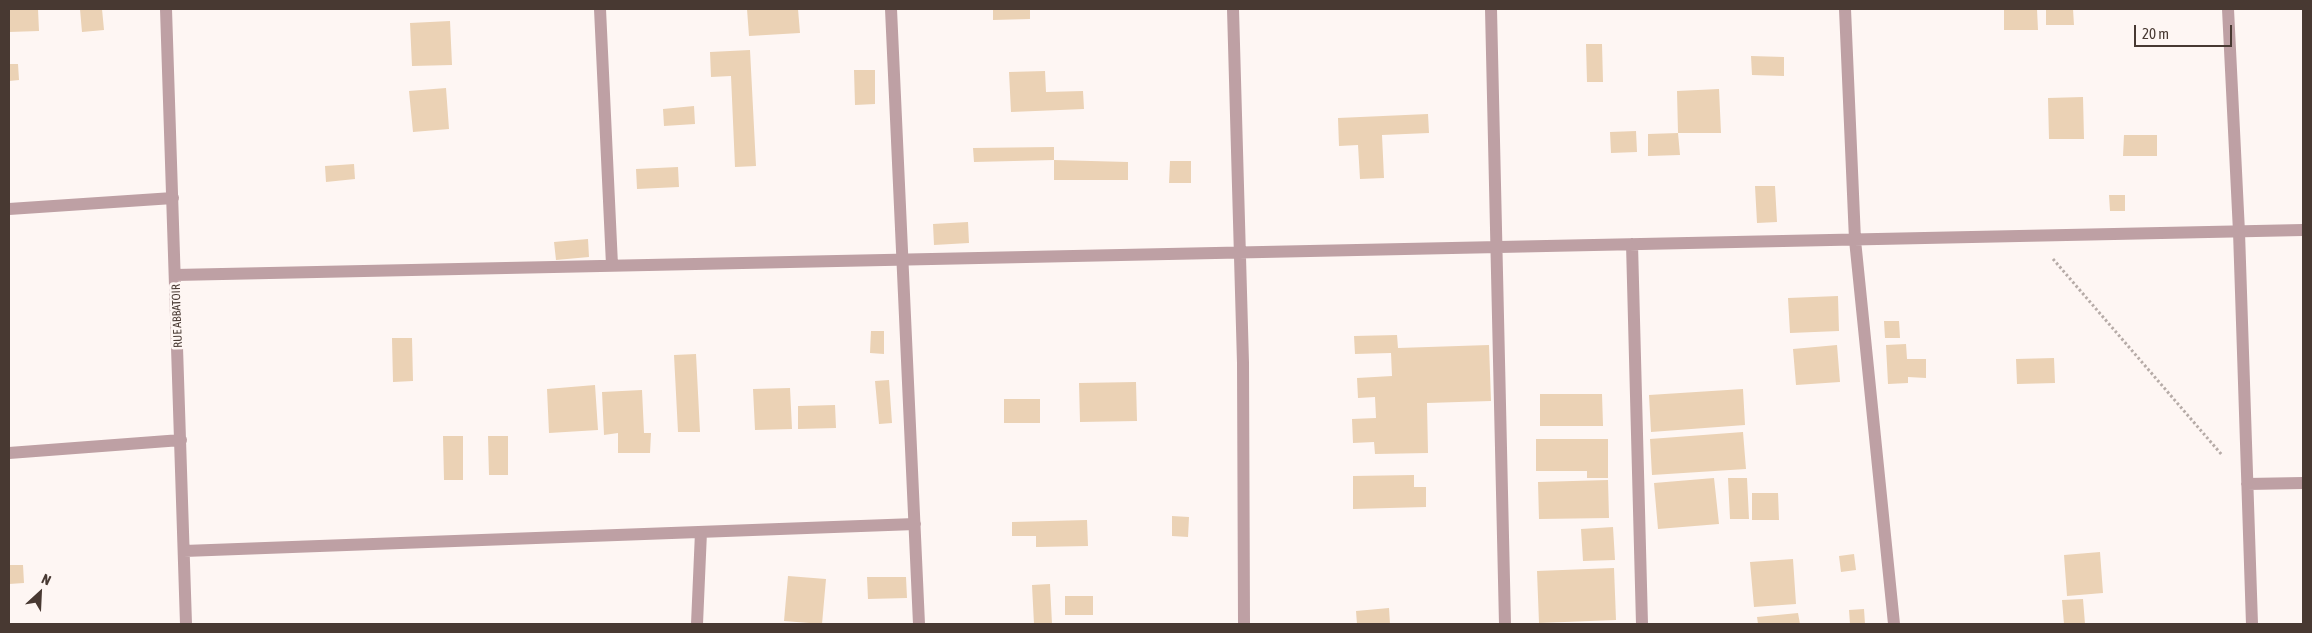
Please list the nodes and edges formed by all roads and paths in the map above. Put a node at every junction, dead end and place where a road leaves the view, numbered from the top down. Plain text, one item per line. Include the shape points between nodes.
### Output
1 (166, 9) edge
2 (600, 9) edge
3 (891, 9) edge
4 (1233, 9) edge
5 (1491, 9) edge
6 (1845, 9) edge
7 (2228, 9) edge
8 (173, 198) junction
9 (9, 209) edge
10 (2303, 230) edge
11 (2239, 232) junction
12 (2033, 236) junction
13 (1855, 240) junction
14 (1632, 244) junction
15 (1496, 247) junction
16 (1240, 252) junction
17 (903, 260) junction
18 (612, 265) junction
19 (176, 274) junction
20 (181, 440) junction
21 (9, 453) edge
22 (2303, 483) edge
23 (2247, 484) junction
24 (915, 524) junction
25 (701, 532) junction
26 (184, 551) junction
27 (186, 624) edge
28 (697, 624) edge
29 (919, 624) edge
30 (1244, 624) edge
31 (1505, 624) edge
32 (1642, 624) edge
33 (1894, 624) edge
34 (2252, 624) edge

1 - 8 street, RUE ABBATOIR
2 - 18 street
3 - 17 street
4 - 16 street
5 - 15 street
6 - 13 street
7 - 11 street
8 - 9 street
8 - 19 street, RUE ABBATOIR
10 - 11 street
11 - 12 street
11 - 23 street
12 - 13 street
12 - 23 path
13 - 14 street
13 - 33 street
14 - 15 street
14 - 32 street
15 - 16 street
15 - 31 street
16 - 17 street
16 - 30 street
17 - 18 street
17 - 24 street
18 - 19 street
19 - 20 street, RUE ABBATOIR
20 - 21 street
20 - 26 street, RUE ABBATOIR
22 - 23 street
23 - 34 street
24 - 25 street
24 - 29 street
25 - 26 street
25 - 28 street
26 - 27 street, RUE ABBATOIR

